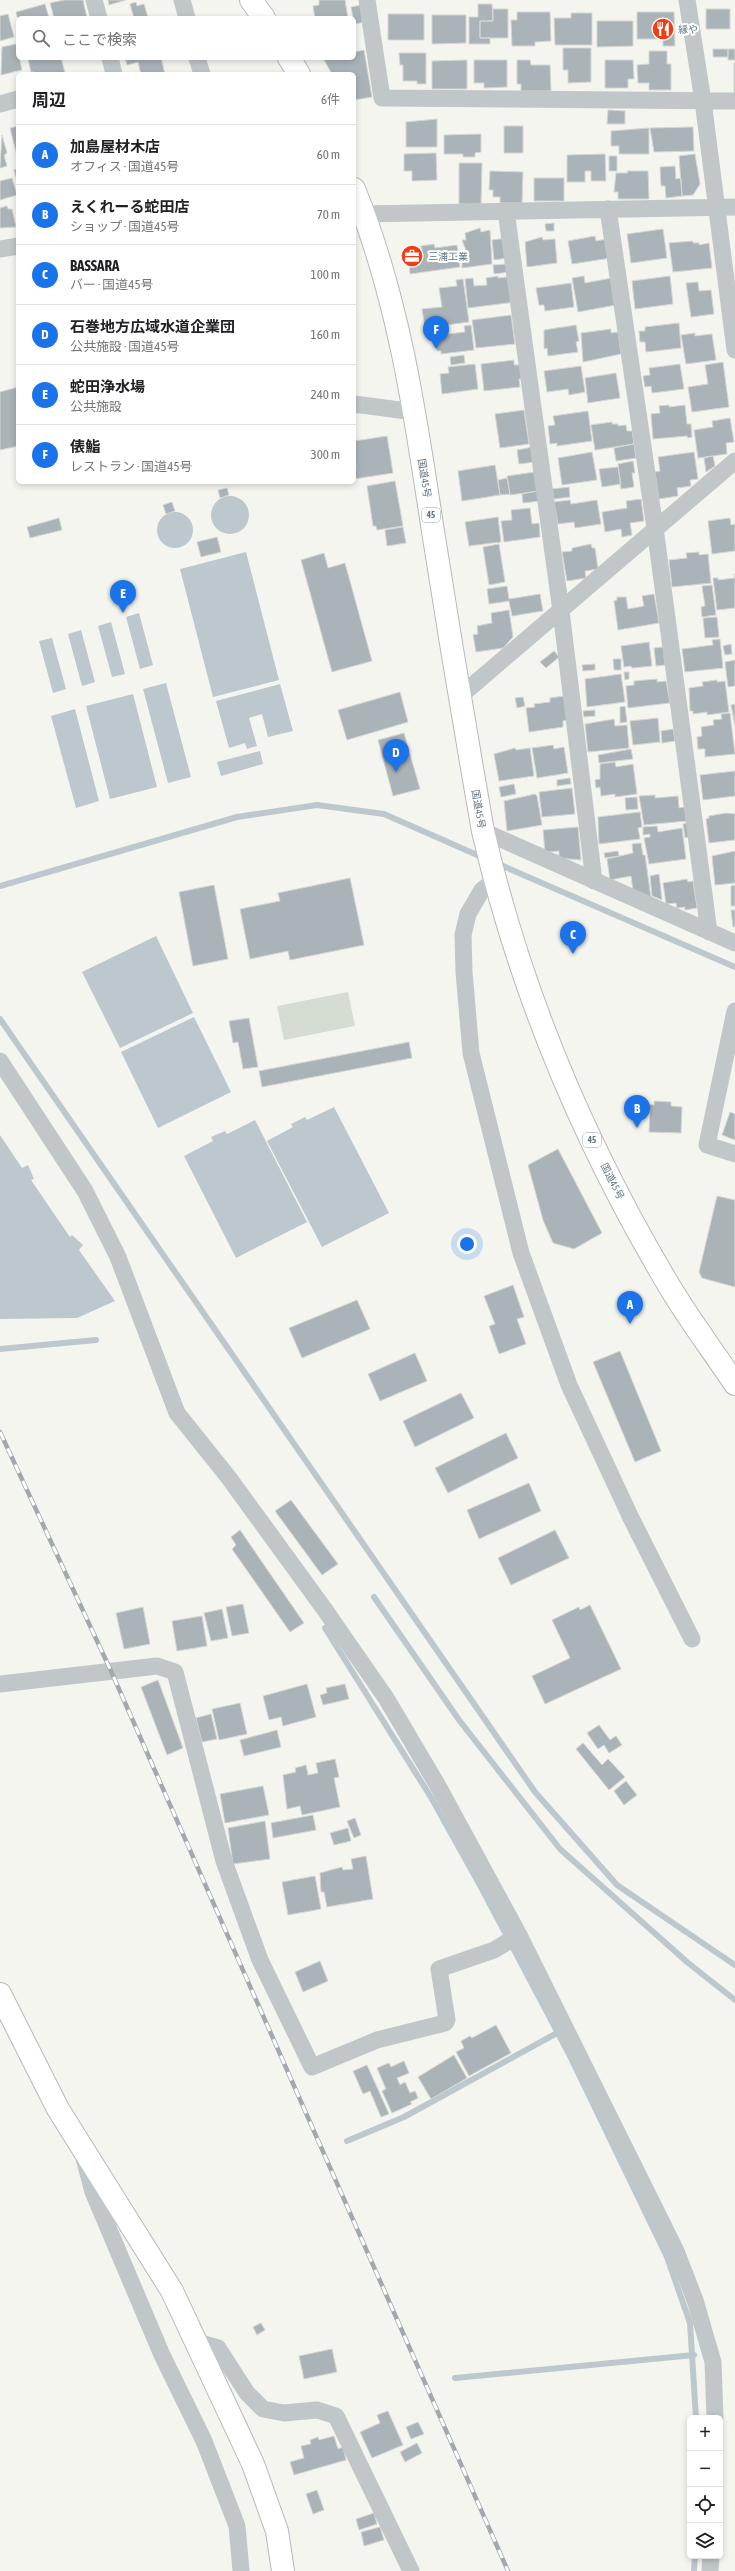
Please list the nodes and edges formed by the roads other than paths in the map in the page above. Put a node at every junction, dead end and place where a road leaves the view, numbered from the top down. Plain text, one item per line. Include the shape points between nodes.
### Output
1 (94, 0) edge
2 (182, 0) edge
3 (251, 0) edge
4 (368, 0) edge
5 (687, 0) edge
6 (98, 16) edge
7 (186, 16) edge
8 (263, 16) edge
9 (198, 60) edge
10 (290, 60) edge
11 (202, 72) edge
12 (298, 72) edge
13 (16, 100) edge
14 (703, 101) junction
15 (735, 101) edge
16 (0, 104) edge
17 (356, 195) edge
18 (735, 207) edge
19 (715, 208) junction
20 (608, 209) junction
21 (506, 211) junction
22 (364, 214) junction
23 (16, 246) edge
24 (0, 249) edge
25 (735, 350) edge
26 (356, 404) edge
27 (414, 412) junction
28 (735, 461) edge
29 (655, 528) junction
30 (560, 611) junction
31 (459, 697) junction
32 (484, 838) junction
33 (493, 878) junction
34 (594, 881) junction
35 (709, 932) junction
36 (735, 943) edge
37 (735, 1011) edge
38 (0, 1061) edge
39 (735, 1154) edge
40 (735, 1384) edge
41 (692, 1639) dead end
42 (0, 1684) edge
43 (518, 1936) junction
44 (0, 1994) edge
45 (81, 2146) junction
46 (194, 2341) junction
47 (715, 2415) edge
48 (711, 2559) edge
49 (241, 2571) edge
50 (283, 2571) edge
51 (411, 2571) edge
52 (710, 2571) edge

1 - 6 street
2 - 7 street
3 - 8 main road
4 - 14 street via 382,98
5 - 14 street
9 - 11 street
10 - 12 main road
13 - 16 street
14 - 15 street
14 - 19 street
17 - 22 main road, 国道45号 / 45
18 - 19 street
19 - 20 street
19 - 25 street
20 - 21 street
20 - 29 street
21 - 22 street
21 - 30 street
22 - 27 main road, 国道45号 / 45 via 397,329
23 - 24 street
26 - 27 street
27 - 31 main road, 国道45号 / 45
28 - 29 street
29 - 30 street
29 - 35 street
30 - 31 street
30 - 34 street
31 - 32 main road, 国道45号 / 45
32 - 33 main road, 国道45号 / 45
32 - 34 street
33 - 40 main road, 国道45号 / 45 via 532,1001 565,1086 668,1285
33 - 41 street via 482,890 468,914 463,935 464,972 471,1054 521,1253 569,1385 631,1518
34 - 35 street
35 - 36 street
37 - 39 street via 708,1145
38 - 43 street via 85,1190 118,1257 177,1413 229,1478 386,1698 438,1786
42 - 43 street via 157,1666 175,1672 224,1861 260,1960 312,2067 377,2040 445,2023 447,2020 439,1969 500,1946
43 - 47 street via 614,2123 678,2258 695,2300 713,2362
44 - 45 main road via 58,2109
45 - 46 main road via 172,2291
45 - 49 street via 93,2192 162,2355 204,2441 237,2526
46 - 50 main road via 253,2464 277,2531
46 - 51 street via 218,2348 248,2393 263,2409 284,2412 317,2410 336,2416
48 - 52 street

